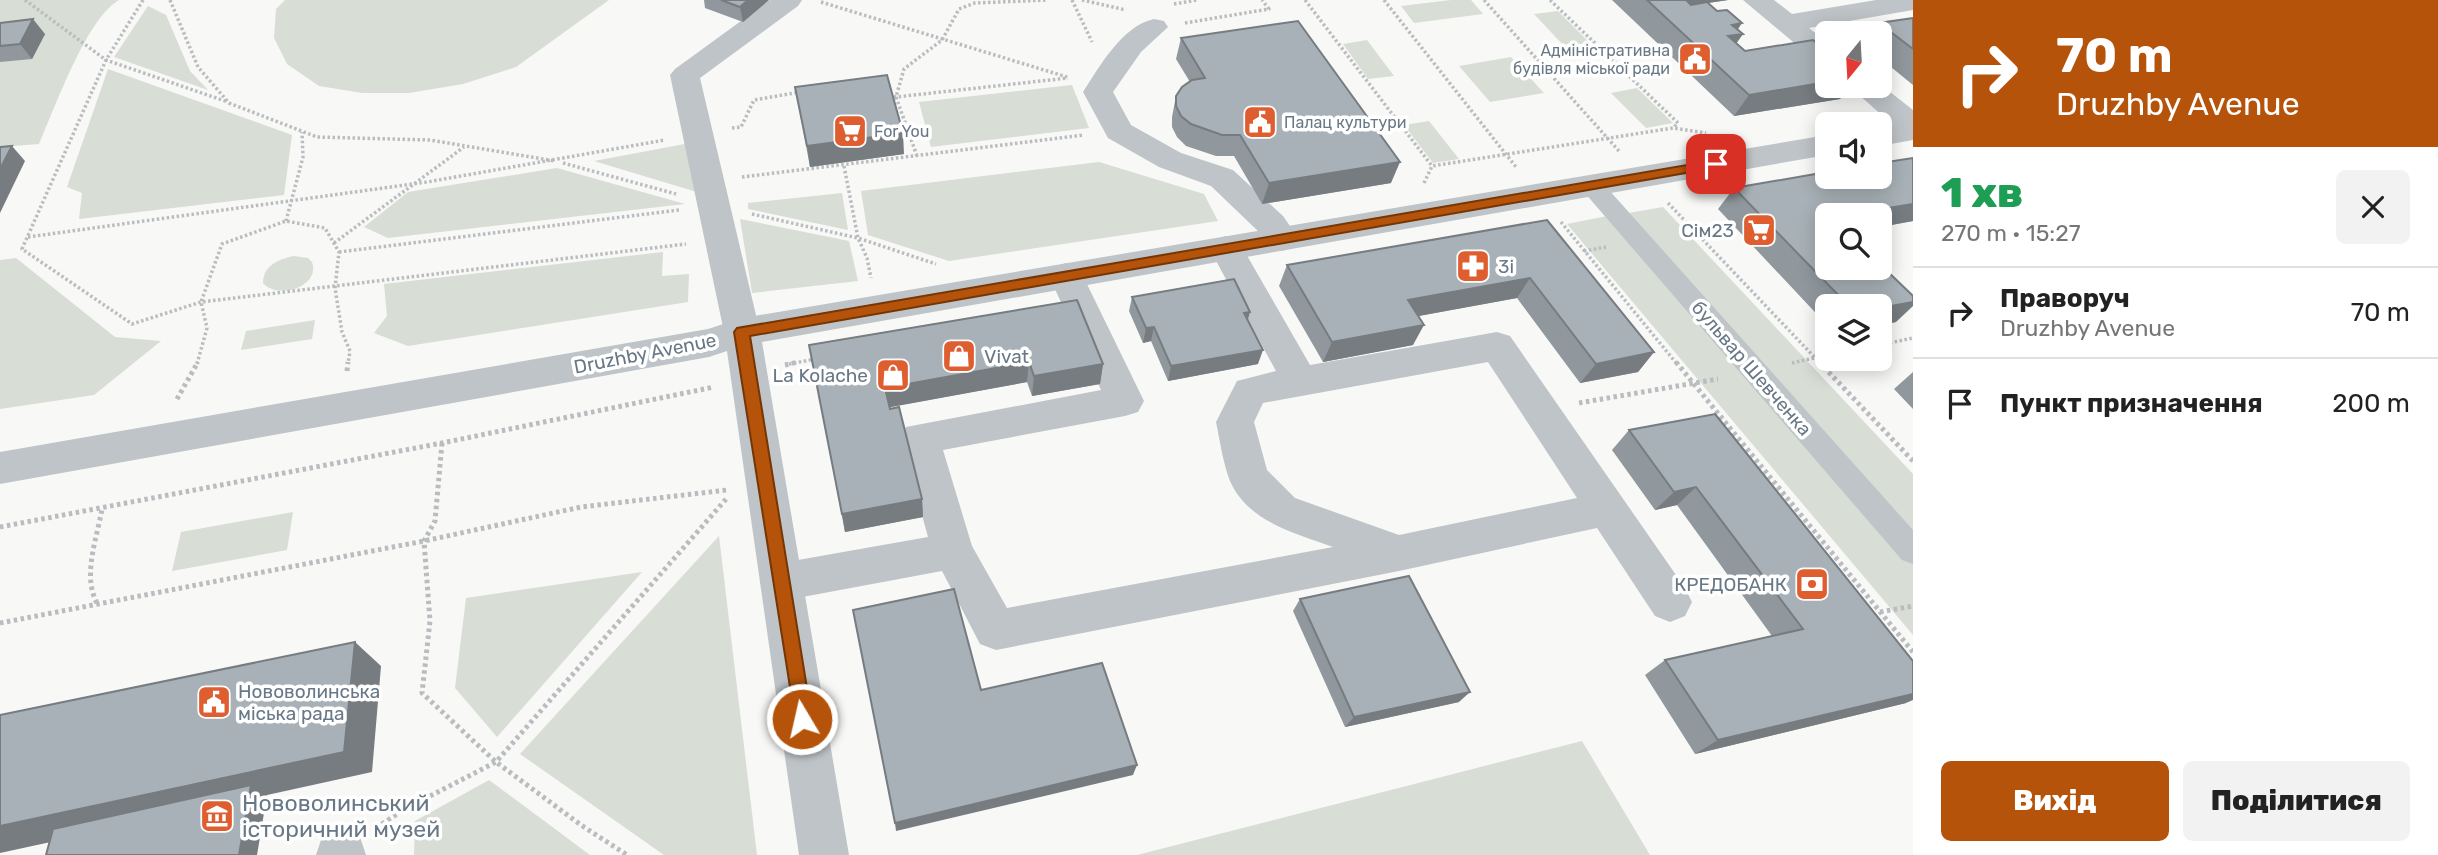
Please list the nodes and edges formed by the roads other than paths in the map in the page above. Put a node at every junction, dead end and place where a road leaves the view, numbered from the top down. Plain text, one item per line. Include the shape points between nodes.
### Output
1 (788, 0) edge
2 (1757, 0) edge
3 (1913, 2) edge
4 (1150, 21) road end
5 (1787, 23) junction
6 (1815, 45) edge
7 (1878, 98) edge
8 (1913, 128) edge
9 (1892, 133) edge
10 (1815, 147) edge
11 (1603, 197) junction
12 (1282, 239) junction
13 (1226, 248) junction
14 (1066, 276) junction
15 (742, 332) junction
16 (1300, 381) junction
17 (0, 468) edge
18 (1607, 509) junction
19 (953, 551) junction
20 (1913, 551) edge
21 (1399, 552) junction
22 (781, 582) junction
23 (1670, 602) dead end
24 (824, 855) edge

1 - 15 street via 685,75
2 - 5 street
3 - 5 street
4 - 12 street via 1098,92 1119,131 1170,160 1222,178
5 - 6 street
7 - 8 street
8 - 9 street
10 - 11 street, Druzhby Avenue via 1642,177
11 - 12 street, Druzhby Avenue via 1538,195
11 - 20 street, бульвар Шевченка
12 - 13 street, Druzhby Avenue
13 - 14 street, Druzhby Avenue
13 - 16 street
14 - 15 street, Druzhby Avenue
14 - 19 street via 1125,401 920,438
15 - 17 street, Druzhby Avenue via 709,343
15 - 22 street
16 - 18 street via 1497,346
16 - 21 street via 1250,390 1236,422 1249,478 1281,510
18 - 21 street
18 - 23 street
19 - 21 street via 996,630
19 - 22 street
22 - 24 street

